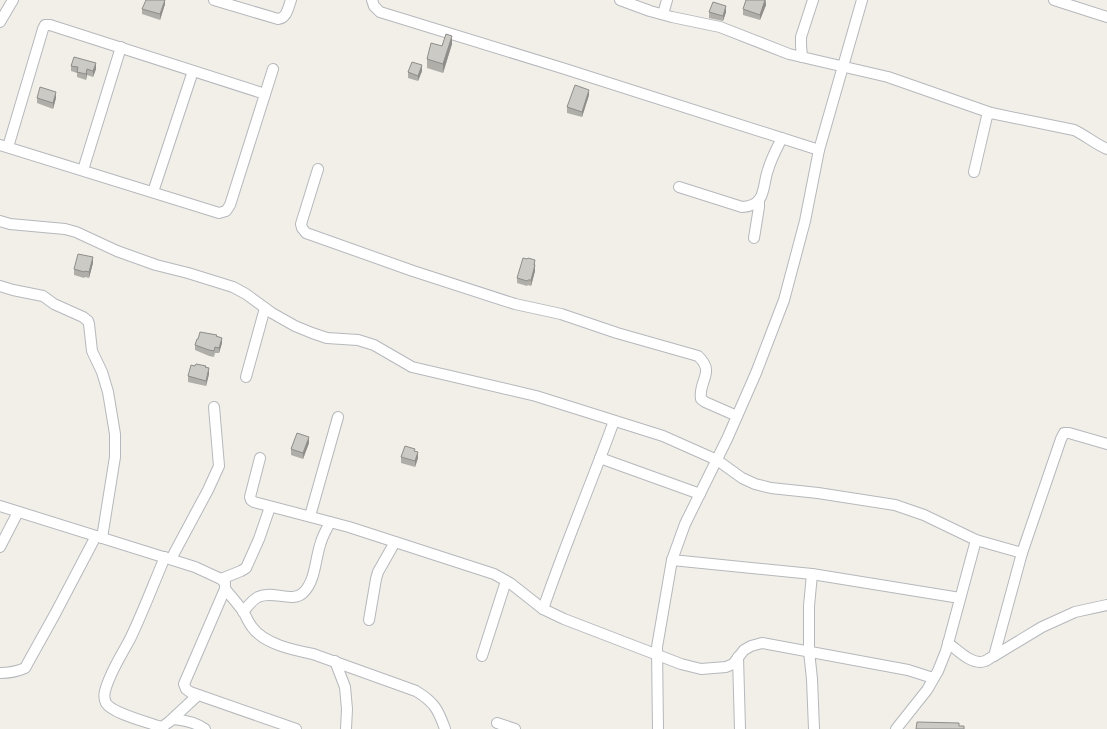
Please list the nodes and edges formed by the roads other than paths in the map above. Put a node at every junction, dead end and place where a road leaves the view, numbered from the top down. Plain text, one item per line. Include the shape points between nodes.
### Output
1 (13, 0) edge
2 (214, 0) edge
3 (291, 0) edge
4 (372, 0) edge
5 (620, 0) edge
6 (667, 0) edge
7 (813, 0) edge
8 (862, 0) edge
9 (1054, 0) edge
10 (663, 14) junction
11 (1107, 17) edge
12 (0, 22) edge
13 (121, 47) junction
14 (802, 57) junction
15 (842, 66) junction
16 (273, 69) dead end
17 (193, 71) junction
18 (265, 94) junction
19 (988, 112) junction
20 (782, 138) junction
21 (4, 146) edge
22 (1107, 149) edge
23 (818, 150) junction
24 (318, 169) dead end
25 (83, 170) junction
26 (974, 172) dead end
27 (679, 187) dead end
28 (152, 192) junction
29 (759, 200) junction
30 (0, 220) edge
31 (754, 238) dead end
32 (0, 286) edge
33 (265, 308) junction
34 (246, 377) dead end
35 (214, 407) dead end
36 (737, 416) junction
37 (338, 417) dead end
38 (614, 420) junction
39 (1107, 444) edge
40 (260, 458) dead end
41 (600, 458) junction
42 (716, 460) junction
43 (700, 494) junction
44 (0, 506) edge
45 (270, 506) junction
46 (18, 512) junction
47 (310, 516) junction
48 (330, 522) junction
49 (99, 537) junction
50 (976, 540) junction
51 (395, 542) junction
52 (0, 547) edge
53 (1022, 553) junction
54 (168, 558) junction
55 (672, 560) junction
56 (812, 574) junction
57 (221, 579) junction
58 (506, 581) junction
59 (226, 589) junction
60 (960, 598) junction
61 (1107, 605) edge
62 (543, 609) junction
63 (243, 612) junction
64 (369, 620) dead end
65 (948, 643) junction
66 (809, 651) junction
67 (657, 655) junction
68 (482, 656) dead end
69 (994, 656) junction
70 (738, 657) junction
71 (335, 661) junction
72 (0, 673) edge
73 (933, 678) junction
74 (198, 695) junction
75 (173, 718) junction
76 (497, 723) dead end
77 (160, 728) edge
78 (205, 729) edge
79 (296, 729) edge
80 (346, 729) edge
81 (445, 729) edge
82 (515, 729) edge
83 (658, 729) edge
84 (740, 729) edge
85 (814, 729) edge
86 (896, 729) edge

1 - 12 street
2 - 3 street via 278,19 286,16
4 - 20 street via 380,12
5 - 10 street
6 - 10 street
7 - 14 street via 802,37
8 - 15 street
9 - 11 street
10 - 14 street via 720,27
13 - 17 street
13 - 21 street via 46,25
13 - 25 street
14 - 15 street
15 - 19 street via 888,77
15 - 23 street
16 - 18 street
17 - 18 street
17 - 28 street
18 - 28 street via 226,211 219,213
19 - 22 street via 1074,130
19 - 26 street
20 - 23 street
20 - 29 street via 767,172 763,194
21 - 25 street
23 - 36 street via 805,221 784,300
24 - 36 street via 301,224 306,233 515,304 561,314 698,356 707,368 701,399
25 - 28 street
27 - 29 street via 742,207 748,207
29 - 31 street
30 - 33 street via 76,232 116,251 232,287
32 - 49 street via 43,296 88,321 92,351 108,392 115,434 115,457
33 - 34 street
33 - 38 street via 312,333 374,345 412,367 536,396
35 - 54 street via 219,466 208,490
36 - 42 street
37 - 47 street
38 - 41 street
38 - 42 street via 663,436
39 - 53 street via 1064,433
40 - 45 street via 250,497 254,502
41 - 43 street
41 - 62 street
42 - 43 street
42 - 50 street via 755,484 895,505 936,520
43 - 55 street via 685,524
44 - 46 street
45 - 47 street
45 - 57 street via 246,568
46 - 49 street
46 - 52 street
47 - 48 street
48 - 51 street
48 - 63 street via 321,542 312,579 302,594 297,597 265,594 252,601
49 - 54 street
49 - 72 street via 24,668 16,672
50 - 53 street
50 - 60 street
51 - 58 street via 494,574
51 - 64 street via 378,572
53 - 69 street
54 - 57 street
54 - 77 street via 104,692 107,704 118,712
55 - 56 street
55 - 67 street
56 - 60 street
56 - 66 street
57 - 59 street
58 - 62 street
58 - 68 street
59 - 63 street
59 - 74 street via 184,684 186,689
60 - 65 street
61 - 69 street via 1075,612 1042,627
62 - 67 street
63 - 71 street via 252,627 276,644
65 - 69 street via 969,659 978,662
65 - 73 street
66 - 70 street via 762,643 744,650
66 - 73 street via 908,670
66 - 85 street
67 - 70 street via 701,669 726,667 733,664
67 - 83 street
70 - 84 street
71 - 80 street via 344,687
71 - 81 street via 416,691 429,699
73 - 86 street
74 - 75 street
74 - 79 street
75 - 77 street
75 - 78 street via 188,721
76 - 82 street

